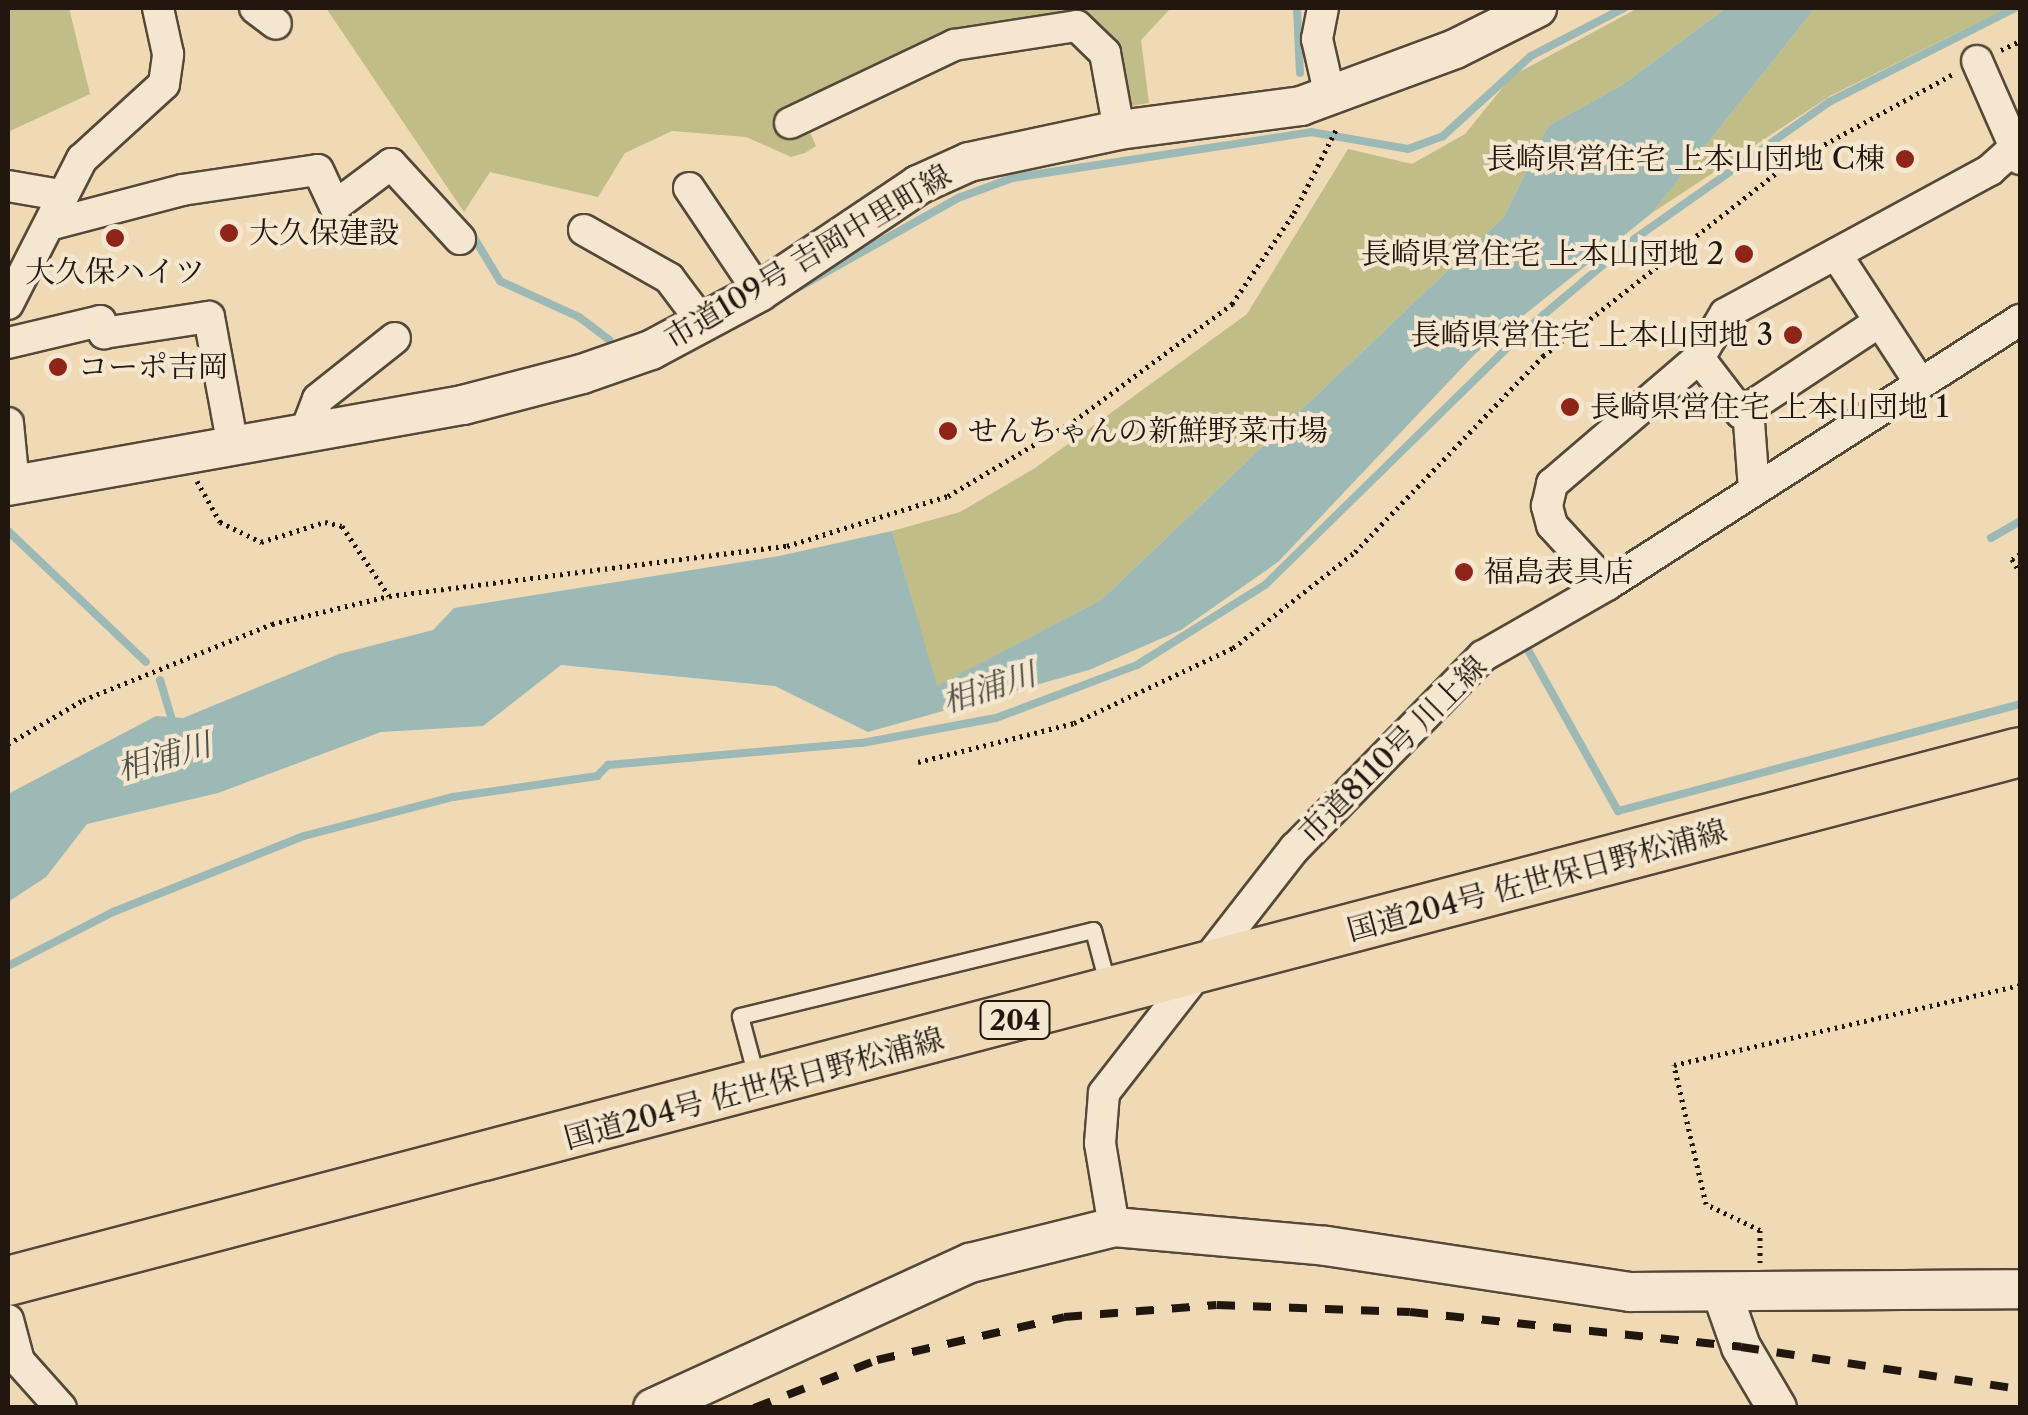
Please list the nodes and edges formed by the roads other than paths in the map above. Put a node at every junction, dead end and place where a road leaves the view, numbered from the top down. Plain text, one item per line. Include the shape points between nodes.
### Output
1 (1323, 8) edge
2 (1537, 8) edge
3 (161, 9) edge
4 (1976, 62) road end
5 (1337, 105) junction
6 (809, 125) dead end
7 (1119, 130) junction
8 (2019, 150) edge
9 (8, 186) edge
10 (689, 188) dead end
11 (60, 196) junction
12 (50, 225) junction
13 (584, 230) dead end
14 (460, 239) dead end
15 (1836, 254) junction
16 (759, 292) junction
17 (8, 304) edge
18 (2020, 320) edge
19 (702, 322) junction
20 (1879, 322) junction
21 (394, 338) dead end
22 (8, 343) edge
23 (1699, 358) junction
24 (1920, 382) junction
25 (1748, 408) junction
26 (8, 423) edge
27 (306, 432) junction
28 (233, 446) junction
29 (11, 486) edge
30 (1754, 490) junction
31 (1607, 584) junction
32 (2020, 752) edge
33 (1201, 970) junction
34 (1110, 995) junction
35 (760, 1088) junction
36 (1114, 1227) junction
37 (8, 1282) edge
38 (2020, 1290) edge
39 (1722, 1292) junction
40 (8, 1320) edge
41 (62, 1408) edge
42 (653, 1408) edge
43 (1777, 1408) edge

1 - 5 street via 1317,39
2 - 5 street, 市道109号 吉岡中里町線
3 - 11 street via 168,54 164,84 82,159
4 - 8 street
5 - 7 street, 市道109号 吉岡中里町線
6 - 7 street via 954,46 1076,26 1106,54
7 - 16 street, 市道109号 吉岡中里町線 via 969,162 918,185
8 - 15 street
9 - 11 street
10 - 16 street
11 - 12 street
12 - 14 street via 182,190 318,170 335,206 392,164
12 - 17 street
13 - 19 street via 668,278
15 - 20 street
15 - 23 street via 1725,314
16 - 19 street, 市道109号 吉岡中里町線
18 - 24 street, 市道8110号 川上線
19 - 27 street, 市道109号 吉岡中里町線 via 651,350 582,374
20 - 24 street
20 - 25 street
21 - 27 street via 318,398
22 - 28 street via 100,322 104,332 209,317
23 - 25 street via 1741,413
23 - 31 street via 1552,484 1552,525
24 - 30 street, 市道8110号 川上線
25 - 30 street
26 - 29 street
27 - 28 street, 市道109号 吉岡中里町線
28 - 29 street, 市道109号 吉岡中里町線
30 - 31 street, 市道8110号 川上線
31 - 33 street, 市道8110号 川上線 via 1483,656 1295,848
32 - 33 highway, 国道204号 佐世保日野松浦線 / 204
33 - 34 highway, 国道204号 佐世保日野松浦線 / 204
33 - 36 street, 市道8110号 川上線 via 1104,1092 1100,1143
34 - 35 highway, 国道204号 佐世保日野松浦線 / 204
34 - 35 lane via 1093,930 740,1016
35 - 37 highway, 国道204号 佐世保日野松浦線 / 204
36 - 39 street via 1326,1246 1630,1292
36 - 42 street via 970,1263
38 - 39 street
39 - 43 street via 1741,1347
40 - 41 street via 19,1360

